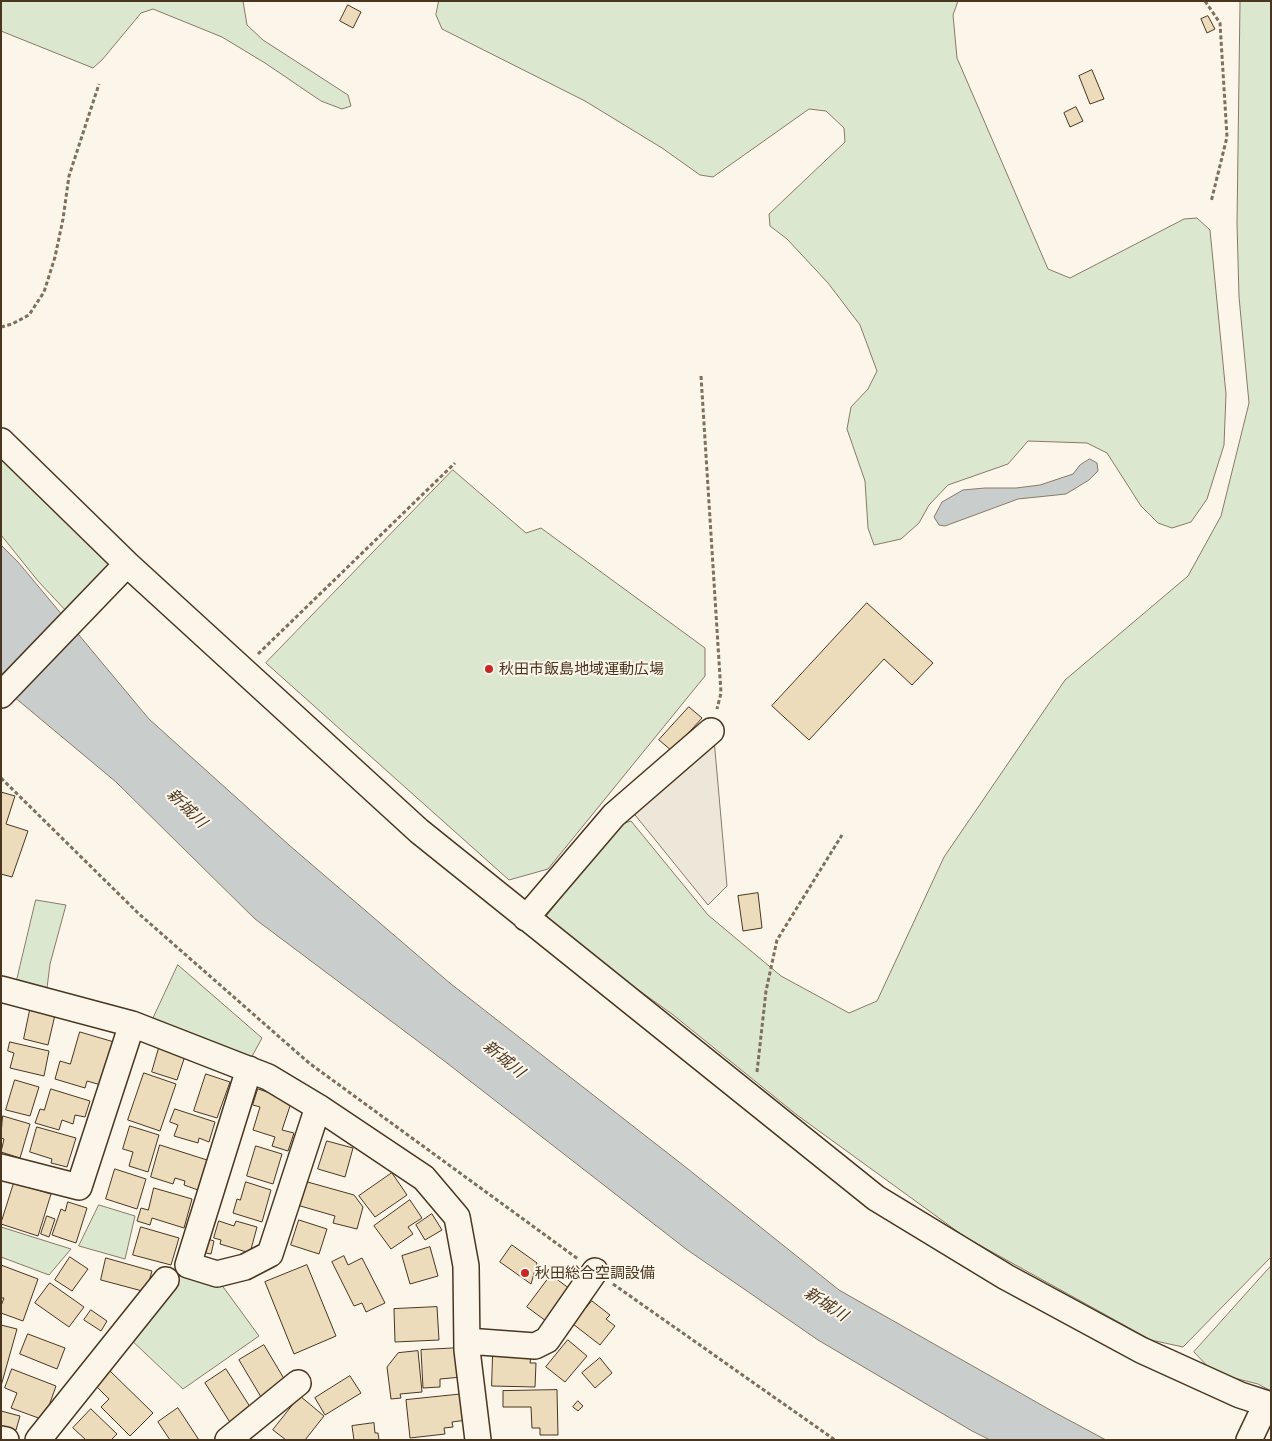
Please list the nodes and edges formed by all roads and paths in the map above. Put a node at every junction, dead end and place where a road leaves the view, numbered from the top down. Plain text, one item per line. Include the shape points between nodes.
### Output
1 (1205, 1) edge
2 (100, 84) dead end
3 (1211, 202) dead end
4 (1, 327) edge
5 (701, 376) dead end
6 (1, 441) edge
7 (455, 463) dead end
8 (127, 564) junction
9 (242, 669) junction
10 (1, 695) edge
11 (710, 731) joint
12 (1, 778) edge
13 (842, 835) dead end
14 (526, 918) junction
15 (1, 989) edge
16 (132, 1024) junction
17 (249, 1069) junction
18 (754, 1101) junction
19 (318, 1107) junction
20 (1, 1167) edge
21 (595, 1271) junction
22 (166, 1280) dead end
23 (467, 1342) junction
24 (298, 1383) dead end
25 (1262, 1417) edge
26 (1, 1439) edge
27 (6, 1440) edge
28 (38, 1440) edge
29 (228, 1440) edge
30 (478, 1440) edge
31 (835, 1440) edge

1 - 3 path via 1220,23 1227,137
2 - 4 path via 69,176 57,247 44,292 29,315
5 - 11 path via 721,693
6 - 8 street
7 - 9 path
8 - 9 street
8 - 10 street
9 - 14 street via 419,831
11 - 14 street via 614,814
12 - 21 path via 138,913 309,1062
13 - 18 path via 777,940 766,991
14 - 18 street
15 - 16 street
16 - 17 street
16 - 20 street via 79,1187
17 - 19 street
17 - 19 street via 188,1265 217,1274 245,1267 270,1254
18 - 25 street via 876,1198 1006,1277 1141,1350 1240,1395
19 - 23 street via 424,1178 457,1217 466,1266
21 - 23 street via 547,1340 535,1346
21 - 31 path
22 - 28 street
23 - 30 street
24 - 29 street
26 - 27 street

